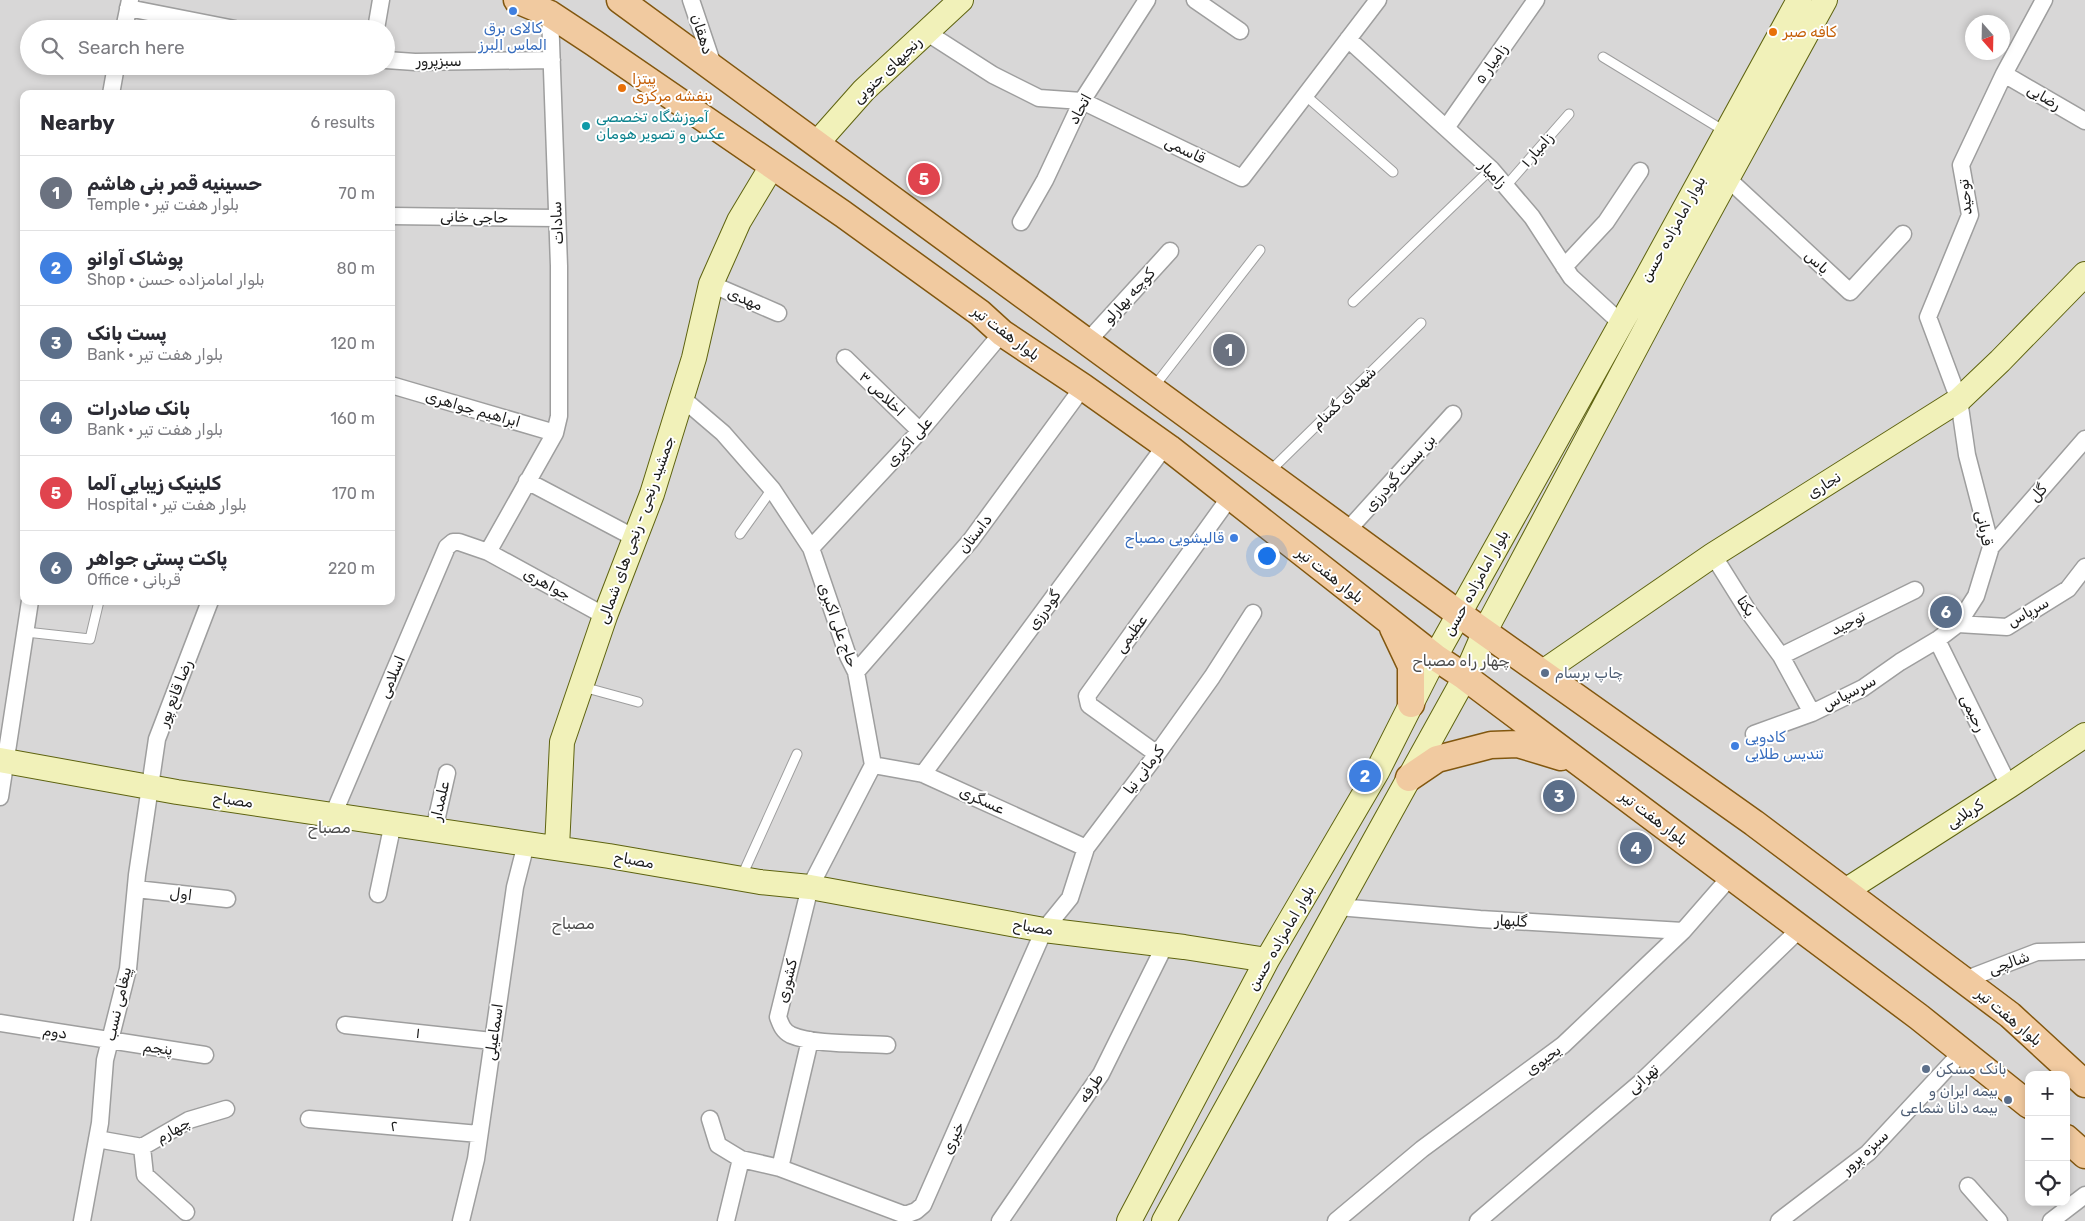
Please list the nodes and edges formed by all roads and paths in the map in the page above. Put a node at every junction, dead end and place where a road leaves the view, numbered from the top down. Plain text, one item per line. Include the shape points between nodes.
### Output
1 (381, 0) edge
2 (517, 0) edge
3 (620, 0) edge
4 (691, 0) edge
5 (961, 0) edge
6 (1147, 0) edge
7 (1195, 0) edge
8 (1378, 0) edge
9 (1536, 0) edge
10 (1799, 0) edge
11 (1825, 0) edge
12 (2044, 0) edge
13 (129, 4) edge
14 (550, 14) junction
15 (126, 20) edge
16 (197, 20) edge
17 (378, 20) edge
18 (1240, 31) dead end
19 (926, 32) junction
20 (1348, 39) junction
21 (1603, 57) dead end
22 (552, 60) junction
23 (395, 61) edge
24 (714, 68) junction
25 (2004, 74) junction
26 (114, 75) edge
27 (1764, 87) junction
28 (112, 90) edge
29 (1305, 95) junction
30 (1082, 101) junction
31 (1569, 114) dead end
32 (2085, 121) edge
33 (1446, 128) junction
34 (1726, 133) junction
35 (817, 143) junction
36 (772, 166) junction
37 (1491, 169) junction
38 (1640, 171) dead end
39 (1393, 172) dead end
40 (1727, 178) junction
41 (1506, 186) junction
42 (395, 216) edge
43 (557, 218) junction
44 (1021, 222) dead end
45 (932, 226) junction
46 (1903, 234) dead end
47 (1260, 250) dead end
48 (1170, 251) dead end
49 (906, 260) junction
50 (1564, 267) junction
51 (2085, 274) edge
52 (1006, 281) junction
53 (711, 284) junction
54 (1353, 302) dead end
55 (778, 313) dead end
56 (980, 313) junction
57 (1621, 323) junction
58 (1421, 324) dead end
59 (1002, 333) junction
60 (1088, 341) junction
61 (844, 358) dead end
62 (395, 386) edge
63 (1083, 387) junction
64 (1153, 388) junction
65 (682, 398) junction
66 (1959, 400) junction
67 (1453, 414) dead end
68 (920, 431) junction
69 (556, 433) junction
70 (2085, 439) edge
71 (1165, 446) junction
72 (1267, 473) junction
73 (527, 481) junction
74 (772, 489) junction
75 (1230, 497) junction
76 (1347, 531) junction
77 (740, 534) dead end
78 (635, 538) junction
79 (453, 542) joint
80 (811, 548) junction
81 (1991, 548) junction
82 (488, 552) junction
83 (1713, 555) junction
84 (2085, 567) edge
85 (1915, 590) dead end
86 (29, 605) edge
87 (98, 605) edge
88 (208, 605) edge
89 (1253, 613) dead end
90 (1459, 614) junction
91 (606, 616) junction
92 (1389, 621) junction
93 (1958, 624) junction
94 (1485, 631) junction
95 (26, 632) junction
96 (1937, 640) junction
97 (1781, 656) junction
98 (1434, 657) junction
99 (856, 672) junction
100 (1542, 672) junction
101 (1465, 677) junction
102 (581, 686) junction
103 (638, 702) dead end
104 (1411, 704) junction
105 (1812, 713) junction
106 (1754, 734) dead end
107 (2085, 735) edge
108 (797, 754) dead end
109 (1157, 754) junction
110 (3, 760) edge
111 (873, 765) junction
112 (1582, 765) junction
113 (447, 773) dead end
114 (923, 774) junction
115 (1409, 778) junction
116 (2009, 786) junction
117 (149, 787) junction
118 (0, 798) edge
119 (333, 815) junction
120 (393, 823) junction
121 (434, 830) junction
122 (526, 844) junction
123 (557, 848) junction
124 (1086, 848) junction
125 (1731, 876) junction
126 (741, 878) junction
127 (810, 887) junction
128 (136, 888) junction
129 (1844, 891) junction
130 (378, 894) dead end
131 (227, 899) dead end
132 (1338, 906) junction
133 (1801, 928) junction
134 (1044, 930) junction
135 (1683, 931) junction
136 (1165, 945) junction
137 (2085, 951) edge
138 (1267, 960) junction
139 (1964, 980) junction
140 (0, 1022) edge
141 (344, 1025) dead end
142 (810, 1040) junction
143 (110, 1041) junction
144 (492, 1042) junction
145 (887, 1045) dead end
146 (1962, 1052) junction
147 (205, 1054) dead end
148 (2085, 1084) edge
149 (2025, 1102) edge
150 (226, 1109) dead end
151 (309, 1119) dead end
152 (710, 1119) dead end
153 (479, 1134) junction
154 (97, 1140) junction
155 (2070, 1142) edge
156 (142, 1147) junction
157 (2085, 1155) edge
158 (742, 1159) junction
159 (780, 1168) junction
160 (1968, 1186) dead end
161 (2085, 1195) edge
162 (186, 1212) dead end
163 (82, 1221) edge
164 (461, 1221) edge
165 (726, 1221) edge
166 (1000, 1221) edge
167 (1129, 1221) edge
168 (1164, 1221) edge
169 (1336, 1221) edge
170 (1478, 1221) edge
171 (1779, 1221) edge
172 (1999, 1221) edge
173 (2051, 1221) edge

1 - 17 street
2 - 14 main road, بلوار هفت تیر
3 - 24 main road, بلوار هفت تیر
4 - 24 street, دهقان
5 - 19 street, رنجیهای جنوبی
6 - 30 street, اتحاد
7 - 18 street
8 - 20 street, قاسمی
9 - 33 street, زامیار ۵
10 - 27 street, بلوار امامزاده حسن
11 - 27 street, بلوار امامزاده حسن
12 - 25 street, توحید
13 - 15 street
13 - 16 street
14 - 22 street, سادات
14 - 36 main road, بلوار هفت تیر
19 - 30 street, قاسمی via 993,75 1039,98
19 - 35 street, رنجیهای جنوبی via 864,90
20 - 29 street, قاسمی
20 - 33 street, زامیار
21 - 34 lane
22 - 23 street, سبزپرور
22 - 43 street, سادات
24 - 35 main road, بلوار هفت تیر
25 - 32 street, رضایی
25 - 66 street, توحید via 1961,165 1970,215 1928,317
26 - 28 street
27 - 34 street, بلوار امامزاده حسن
27 - 40 street, بلوار امامزاده حسن
29 - 30 street, قاسمی via 1242,178
29 - 39 lane
30 - 44 street, اتحاد via 1045,180
31 - 41 lane, زامیار ۱
33 - 37 street, زامیار
34 - 57 street, بلوار امامزاده حسن
35 - 45 main road, بلوار هفت تیر
36 - 49 main road, بلوار هفت تیر
36 - 53 street, جمشید رنجی - رنجی های شمالی via 740,221
37 - 41 street, زامیار
37 - 54 lane
38 - 50 street via 1606,222
40 - 46 street, یاس via 1850,292
40 - 94 street, بلوار امامزاده حسن
41 - 50 street, زامیار via 1532,217
42 - 43 street, حاجی خانی
43 - 69 street, سادات via 559,407
45 - 49 main road via 938,246 935,257 925,261
45 - 52 main road, بلوار هفت تیر
47 - 64 lane
48 - 60 street, کوچه بهارلو
49 - 56 main road, بلوار هفت تیر
50 - 57 street, زامیار
51 - 66 street, نجاری
52 - 56 main road via 986,280 972,285
52 - 60 main road, بلوار هفت تیر
53 - 55 street, مهدی
53 - 65 street, جمشید رنجی - رنجی های شمالی
56 - 59 main road, بلوار هفت تیر
57 - 90 street, بلوار امامزاده حسن
58 - 72 lane, شهدای گمنام
59 - 63 main road, بلوار هفت تیر
59 - 68 street, علی اکبری
60 - 64 main road, بلوار هفت تیر
61 - 68 street, اخلاص ۳
62 - 69 street, ابراهیم جواهری
63 - 71 main road, بلوار هفت تیر
63 - 99 street, داستان via 971,540
64 - 72 main road, بلوار هفت تیر
65 - 74 street, حاج علی اکبری via 723,434
65 - 78 street, جمشید رنجی - رنجی های شمالی
66 - 81 street, قربانی via 1967,455
66 - 83 street, نجاری
67 - 76 street, بن بست گودرزی
68 - 80 street, علی اکبری
69 - 73 street
70 - 81 street, گل
71 - 75 main road, بلوار هفت تیر
71 - 114 street, گودرزی
72 - 76 main road, بلوار هفت تیر
73 - 78 street
73 - 82 street
74 - 77 lane
74 - 80 street, حاج علی اکبری
75 - 92 main road, بلوار هفت تیر
75 - 109 street, عظیمی via 1087,696 1089,704
76 - 90 main road, بلوار هفت تیر
78 - 91 street, جمشید رنجی - رنجی های شمالی
79 - 82 street, جواهری
79 - 119 street, اسلامی via 447,547
80 - 99 street, حاج علی اکبری
81 - 93 street, قربانی via 1976,596
82 - 91 street, جواهری
83 - 97 street, یکتا
83 - 100 street, نجاری
84 - 93 street, سرپاس via 2068,589 2007,627
85 - 97 street, توحید
86 - 95 street
87 - 95 lane via 90,639
88 - 117 street, رضا قانع پور via 157,739
89 - 109 street, کرمانی نیا
90 - 94 main road, بلوار هفت تیر
90 - 98 street, بلوار امامزاده حسن
91 - 102 street, جمشید رنجی - رنجی های شمالی
92 - 98 main road, بلوار هفت تیر
92 - 104 main road via 1411,666
93 - 96 street, قربانی
94 - 100 main road, بلوار هفت تیر
94 - 101 street, بلوار امامزاده حسن
95 - 110 street
96 - 105 street, سرسپاس via 1864,688
96 - 116 street, رحیمی
97 - 105 street, یکتا
98 - 101 main road, بلوار هفت تیر
98 - 104 street, بلوار امامزاده حسن
99 - 111 street, حاج علی اکبری
100 - 129 main road, بلوار هفت تیر
101 - 112 main road, بلوار هفت تیر
101 - 115 street, بلوار امامزاده حسن
102 - 103 lane
102 - 123 street, جمشید رنجی - رنجی های شمالی via 562,742
104 - 138 street, بلوار امامزاده حسن via 1377,772
105 - 106 street, سرسپاس
107 - 116 street, کربلایی
108 - 126 lane
109 - 124 street, کرمانی نیا
110 - 117 street, مصباح
110 - 118 street
111 - 114 street, عسگری
111 - 127 street
112 - 115 main road via 1518,744 1491,745 1437,759
112 - 125 main road, بلوار هفت تیر
113 - 121 street, علمدار
114 - 124 street, عسگری
115 - 132 street, بلوار امامزاده حسن
116 - 129 street, کربلایی
117 - 119 street, مصباح
117 - 128 street, پیغامی نسب
119 - 120 street, مصباح
120 - 121 street, مصباح
120 - 130 street
121 - 122 street, مصباح
122 - 123 street, مصباح
122 - 144 street, اسماعیلی via 515,887
123 - 126 street, مصباح
124 - 134 street, کرمانی نیا via 1070,898
125 - 133 main road, بلوار هفت تیر
125 - 135 street, یحیوی
126 - 127 street, مصباح
127 - 134 street, مصباح
127 - 142 street, کشوری via 778,1017 782,1028 790,1035
128 - 131 street, اول
128 - 143 street, پیغامی نسب via 128,969
129 - 139 main road, بلوار هفت تیر
132 - 135 street, گلبهار via 1480,919
132 - 168 street, بلوار امامزاده حسن
133 - 146 main road, بلوار هفت تیر
133 - 170 street, تهرانی via 1640,1083
134 - 136 street, مصباح
134 - 159 street, خیری via 923,1205 905,1214
135 - 169 street, یحیوی via 1563,1045 1422,1149
136 - 138 street, مصباح
136 - 166 street, طرفه via 1101,1074
137 - 139 street, شالچی via 2037,952
138 - 167 street, بلوار امامزاده حسن
139 - 148 main road, بلوار هفت تیر via 2010,1015
140 - 143 street, دوم
141 - 144 street, ۱
142 - 145 street, کشوری
142 - 159 street
143 - 147 street, پنجم
143 - 154 street, پیغامی نسب
144 - 153 street, اسماعیلی
146 - 149 main road, بلوار هفت تیر
146 - 171 street, سبزه پرور via 1868,1154
150 - 156 street, چهارم via 189,1120
151 - 153 street, ۲
152 - 158 street, خیری via 718,1145
153 - 164 street, اسماعیلی
154 - 156 street
154 - 163 street, پیغامی نسب
155 - 157 main road
156 - 162 street, چهارم via 145,1175
158 - 159 street, خیری
158 - 165 street
160 - 172 street
161 - 173 street

